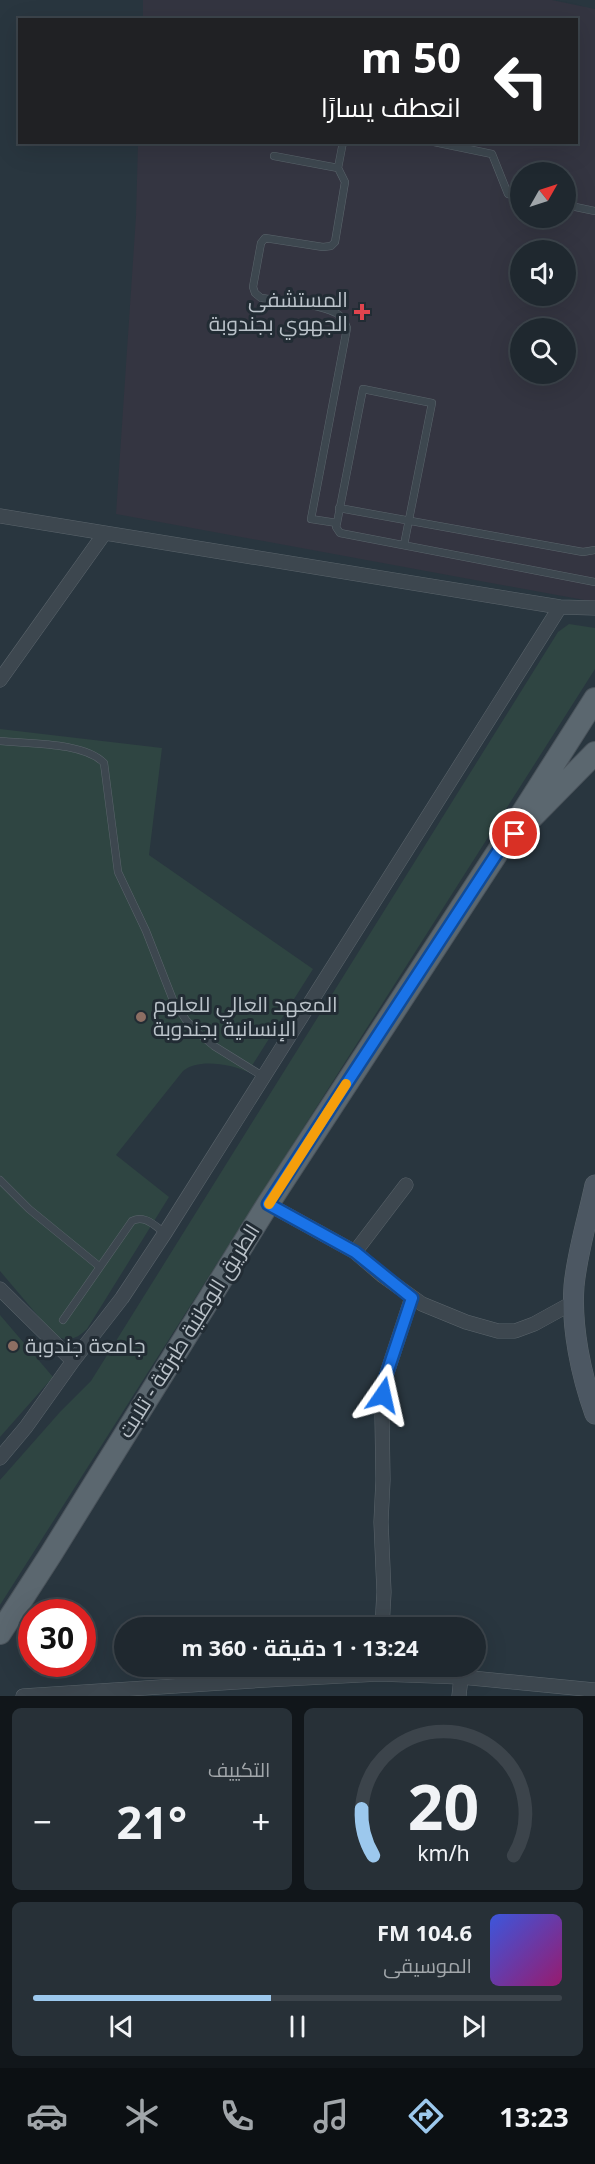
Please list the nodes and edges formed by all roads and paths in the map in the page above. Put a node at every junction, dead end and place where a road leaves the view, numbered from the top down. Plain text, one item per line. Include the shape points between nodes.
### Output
1 (343, 144) edge
2 (444, 144) edge
3 (274, 156) dead end
4 (338, 168) junction
5 (510, 194) edge
6 (576, 208) edge
7 (595, 211) edge
8 (339, 508) junction
9 (0, 516) edge
10 (409, 520) junction
11 (337, 523) junction
12 (104, 534) junction
13 (404, 545) junction
14 (595, 550) edge
15 (595, 582) edge
16 (560, 607) junction
17 (595, 608) edge
18 (0, 680) edge
19 (595, 699) edge
20 (0, 741) edge
21 (595, 753) edge
22 (499, 850) junction
23 (264, 1077) junction
24 (0, 1180) edge
25 (406, 1185) dead end
26 (595, 1185) edge
27 (268, 1204) junction
28 (592, 1216) edge
29 (165, 1233) junction
30 (355, 1252) junction
31 (100, 1267) junction
32 (0, 1289) edge
33 (412, 1298) junction
34 (574, 1302) junction
35 (63, 1320) dead end
36 (73, 1361) junction
37 (588, 1362) edge
38 (595, 1414) edge
39 (0, 1458) edge
40 (383, 1617) edge
41 (0, 1633) edge
42 (300, 1677) edge
43 (461, 1677) joint
44 (595, 1689) edge
45 (29, 1696) edge
46 (459, 1696) edge

1 - 4 lane
2 - 5 lane via 492,154
3 - 4 lane
4 - 11 lane via 345,183 334,242 323,247 265,238 253,287 261,298 327,309 344,321 346,328 311,519
6 - 7 lane
8 - 10 lane
8 - 10 lane via 363,389 432,403
8 - 11 lane
9 - 12 street
10 - 13 lane
10 - 14 lane via 583,552
11 - 13 lane via 340,533
12 - 16 street
12 - 18 street
13 - 15 lane
16 - 17 street
16 - 23 street
19 - 22 main road, الطريق الوطنية طبرقة - تلابت
20 - 23 lane via 75,748 105,763 118,872 173,1000 186,1020 214,1046
21 - 22 main road, الطريق الوطنية طبرقة - تلابت
22 - 27 main road, الطريق الوطنية طبرقة - تلابت
23 - 29 street
24 - 31 lane
25 - 30 street
26 - 28 street
27 - 30 street
27 - 41 main road, الطريق الوطنية طبرقة - تلابت
28 - 34 street via 574,1284
29 - 31 lane via 136,1218
29 - 36 street via 122,1298
30 - 33 street
31 - 35 lane
32 - 36 street
33 - 34 street via 434,1310 498,1331 525,1328
33 - 40 street via 385,1379
34 - 37 street
36 - 39 street
37 - 38 street via 588,1392
42 - 45 street
43 - 44 street
43 - 46 street

